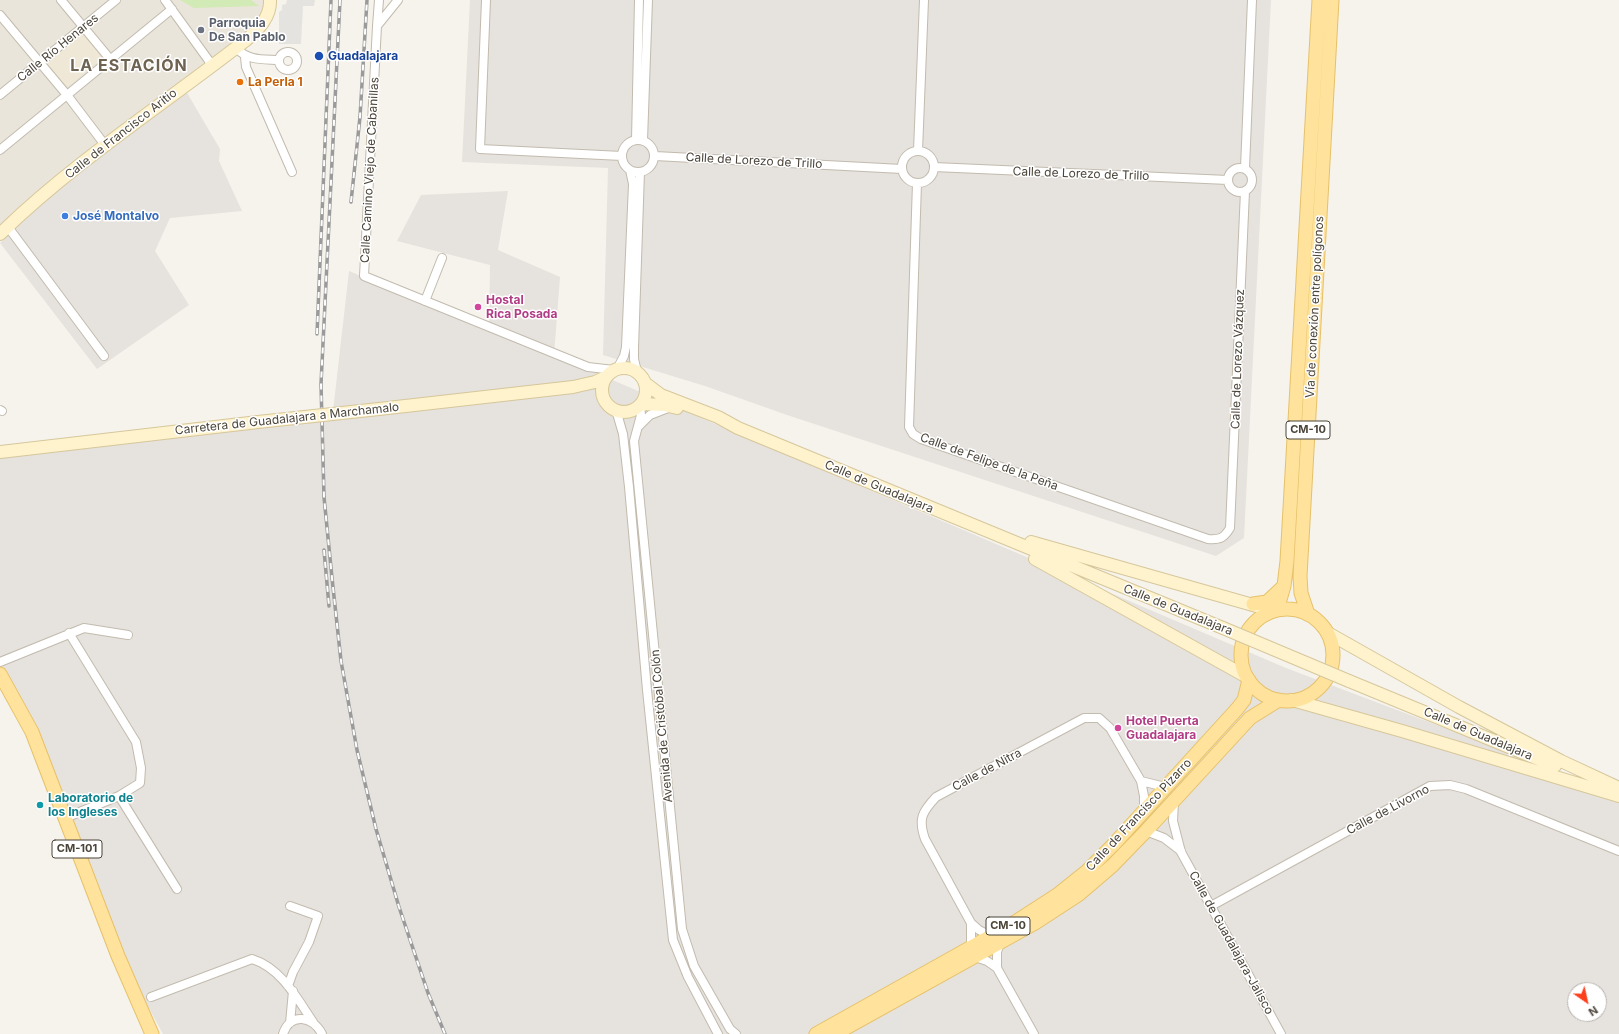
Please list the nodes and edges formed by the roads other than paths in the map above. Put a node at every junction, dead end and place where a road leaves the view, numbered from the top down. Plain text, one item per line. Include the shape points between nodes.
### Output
1 (61, 0) edge
2 (116, 0) edge
3 (165, 0) edge
4 (270, 0) edge
5 (379, 0) edge
6 (398, 0) edge
7 (486, 0) edge
8 (639, 0) edge
9 (648, 0) edge
10 (924, 0) edge
11 (1252, 0) edge
12 (1311, 0) edge
13 (1319, 0) edge
14 (1332, 0) edge
15 (1340, 0) edge
16 (172, 9) junction
17 (0, 15) edge
18 (377, 26) junction
19 (84, 27) junction
20 (236, 48) junction
21 (245, 57) junction
22 (110, 59) junction
23 (279, 60) dead end
24 (40, 63) junction
25 (212, 65) junction
26 (0, 95) edge
27 (67, 95) junction
28 (640, 140) junction
29 (105, 145) junction
30 (0, 150) edge
31 (918, 151) junction
32 (622, 156) junction
33 (655, 156) junction
34 (934, 167) junction
35 (902, 168) junction
36 (1245, 168) junction
37 (630, 170) junction
38 (292, 172) dead end
39 (640, 172) junction
40 (1228, 180) junction
41 (916, 183) junction
42 (1245, 191) junction
43 (4, 230) edge
44 (1305, 242) junction
45 (1318, 246) junction
46 (442, 258) dead end
47 (425, 301) junction
48 (104, 356) dead end
49 (588, 367) junction
50 (637, 372) junction
51 (608, 375) junction
52 (645, 383) junction
53 (573, 387) junction
54 (602, 394) junction
55 (640, 404) junction
56 (672, 406) junction
57 (616, 410) junction
58 (637, 427) junction
59 (738, 428) junction
60 (0, 452) edge
61 (882, 488) junction
62 (948, 516) junction
63 (1230, 528) joint
64 (1284, 586) junction
65 (1253, 604) junction
66 (1276, 610) junction
67 (1308, 614) junction
68 (69, 633) junction
69 (1328, 633) junction
70 (128, 635) dead end
71 (0, 662) edge
72 (0, 674) edge
73 (1248, 678) junction
74 (1285, 700) junction
75 (1141, 781) junction
76 (1165, 787) junction
77 (1619, 788) edge
78 (1619, 794) edge
79 (119, 796) junction
80 (1174, 802) junction
81 (1144, 810) junction
82 (65, 818) junction
83 (1146, 831) junction
84 (1619, 851) edge
85 (1181, 852) junction
86 (177, 889) dead end
87 (290, 906) dead end
88 (1211, 906) junction
89 (971, 923) junction
90 (995, 940) junction
91 (973, 952) junction
92 (997, 968) junction
93 (290, 989) junction
94 (151, 997) dead end
95 (313, 1022) junction
96 (290, 1023) junction
97 (151, 1031) edge
98 (282, 1034) edge
99 (322, 1034) edge
100 (718, 1034) edge
101 (736, 1034) edge
102 (816, 1034) edge
103 (835, 1034) edge
104 (1034, 1034) edge
105 (1281, 1034) edge

1 - 19 street
2 - 19 street, Calle Río Henares
3 - 16 street
4 - 20 main road, Calle de Francisco Aritio via 268,12 261,26
5 - 18 street, Calle Camino Viejo de Cabanillas
6 - 18 street
7 - 32 street via 480,149
8 - 28 street
9 - 28 street
10 - 31 street
11 - 36 street
12 - 44 main road, CM-10 via 1306,109
13 - 44 main road, Vía de conexión entre polígonos / CM-10
14 - 45 main road, Vía de conexión entre polígonos / CM-10
15 - 45 main road, CM-10 via 1328,194
16 - 22 street
16 - 25 street
17 - 24 street
18 - 47 street, Calle Camino Viejo de Cabanillas via 364,276
19 - 22 street
19 - 24 street, Calle Río Henares
20 - 21 street
20 - 25 main road, Calle de Francisco Aritio
21 - 23 street
21 - 38 street via 246,67
22 - 27 street
24 - 26 street, Calle Río Henares
24 - 27 street
25 - 29 main road, Calle de Francisco Aritio
27 - 29 street
27 - 30 street
28 - 32 street via 628,144
28 - 33 street via 652,146
29 - 43 main road, Calle de Francisco Aritio via 40,197
31 - 34 street via 931,157
31 - 35 street via 907,155
32 - 37 street via 624,164
33 - 35 street, Calle de Lorezo de Trillo
33 - 39 street via 652,165
34 - 40 street, Calle de Lorezo de Trillo
34 - 41 street via 927,181
35 - 41 street via 907,179
36 - 40 street via 1235,168
36 - 42 street via 1252,180
37 - 39 street
37 - 51 street via 633,184 626,347 624,356
39 - 50 street via 634,348
40 - 42 street via 1235,191
41 - 63 street, Calle de Felipe de la Peña via 909,427 913,434 920,439 1208,539 1224,538
42 - 63 street, Calle de Lorezo Vázquez
43 - 48 street
44 - 64 main road, Vía de conexión entre polígonos / CM-10
45 - 67 main road, Vía de conexión entre polígonos / CM-10 via 1300,576 1301,593
46 - 47 street
47 - 49 street
49 - 51 street
49 - 51 street
50 - 51 main road via 629,368
50 - 52 main road
51 - 53 main road, Carretera de Guadalajara a Marchamalo
51 - 54 main road
52 - 55 main road via 645,395
52 - 59 main road, Calle de Guadalajara via 665,397 718,417
53 - 54 main road, Carretera de Guadalajara a Marchamalo
53 - 60 main road, Carretera de Guadalajara a Marchamalo, bridge
54 - 57 main road via 607,405
55 - 56 main road, Calle de Guadalajara
55 - 57 main road via 629,411
55 - 58 street, Avenida de Cristóbal Colón
56 - 58 street via 650,414
56 - 59 main road, Calle de Guadalajara
57 - 100 street, Avenida de Cristóbal Colón via 623,434 629,487 673,940 688,977
58 - 101 street, Avenida de Cristóbal Colón via 634,441 682,929 694,966
59 - 61 main road, Calle de Guadalajara
61 - 62 main road, Calle de Guadalajara
61 - 73 main road via 908,505 1038,560
62 - 65 main road via 1094,561
62 - 78 main road, Calle de Guadalajara, bridge
64 - 65 main road via 1267,602
64 - 66 main road, Vía de conexión entre polígonos / CM-10
65 - 66 main road
66 - 67 main road, CM-10 via 1293,609
66 - 73 main road via 1261,617 1251,626 1245,638 1242,664
67 - 69 main road, CM-10
68 - 70 street via 84,628
68 - 71 street
68 - 79 street via 136,742 142,768 141,787
69 - 74 main road, CM-10 via 1333,649 1327,677 1318,689 1306,697
69 - 77 main road via 1473,715
72 - 82 main road, CM-101 via 32,732
73 - 74 main road via 1259,691
73 - 76 main road, Calle de Francisco Pizarro / CM-10 via 1246,695 1241,704
74 - 78 main road via 1395,728
74 - 80 main road, Calle de Francisco Pizarro / CM-10 via 1250,718
75 - 76 street
75 - 81 street, Calle de Nitra
75 - 89 street, Calle de Nitra via 1110,728 1099,718 1084,718 936,797 924,810 920,827
76 - 81 main road, Calle de Francisco Pizarro / CM-10
79 - 82 street
79 - 86 street
80 - 83 main road, Calle de Francisco Pizarro / CM-10
80 - 85 street, Calle de Guadalajara-Jalisco via 1172,821
81 - 90 main road, Calle de Francisco Pizarro / CM-10 via 1100,859
82 - 97 main road, CM-101 via 118,956
83 - 85 street, Calle de Guadalajara-Jalisco via 1164,838
83 - 90 main road, Calle de Francisco Pizarro / CM-10 via 1078,895 1049,915
84 - 88 street, Calle de Livorno via 1466,789 1450,784 1430,786
85 - 88 street, Calle de Guadalajara-Jalisco
87 - 93 street via 318,916 310,942 294,972
88 - 105 street, Calle de Guadalajara-Jalisco
89 - 90 street, Calle de Nitra
89 - 91 street, Calle de Nitra
90 - 91 main road, Calle de Francisco Pizarro / CM-10
90 - 92 street
91 - 92 street
91 - 102 main road, Calle de Francisco Pizarro / CM-10
91 - 103 main road, Calle de Francisco Pizarro / CM-10
92 - 104 street
93 - 94 street via 262,962 252,959
93 - 95 street
93 - 96 street
95 - 96 street via 305,1019
95 - 99 street
96 - 98 street

